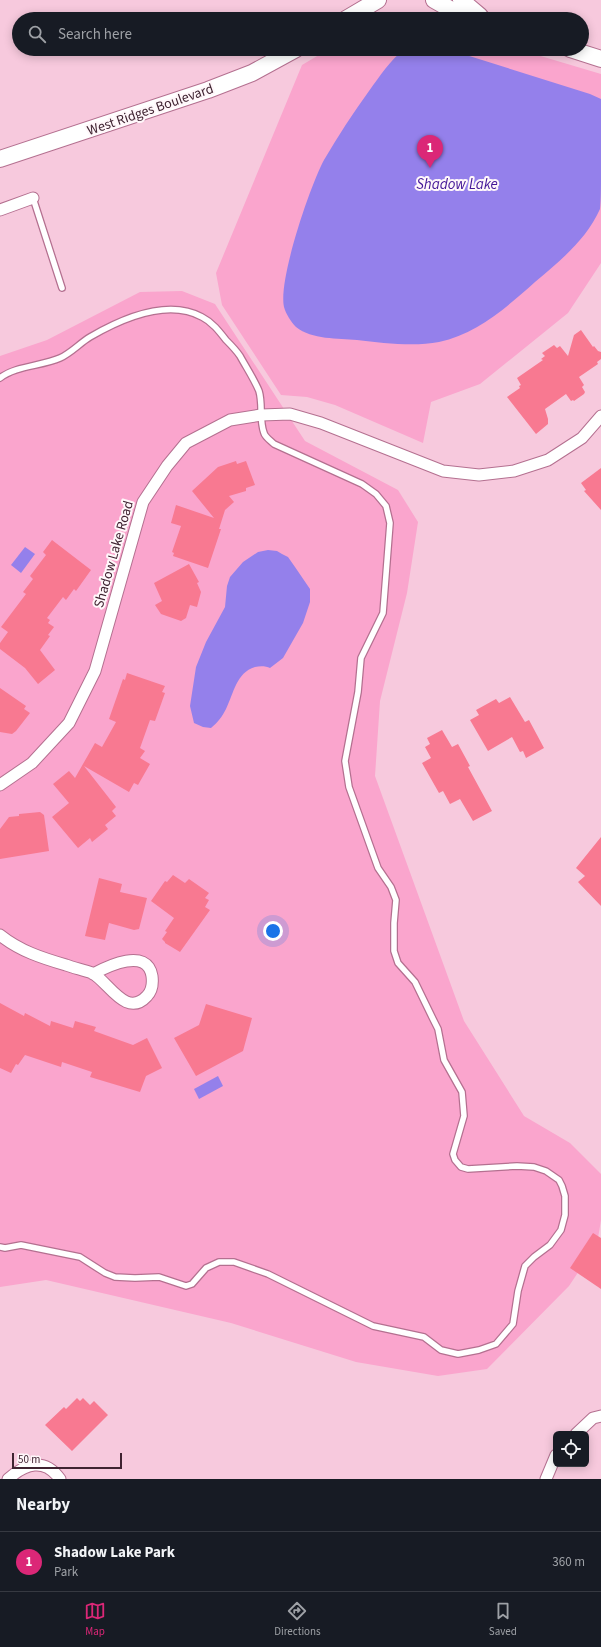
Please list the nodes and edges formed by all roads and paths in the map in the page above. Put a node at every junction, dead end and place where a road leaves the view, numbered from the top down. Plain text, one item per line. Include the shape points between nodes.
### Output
1 (378, 0) edge
2 (434, 0) edge
3 (461, 0) edge
4 (358, 12) edge
5 (458, 12) edge
6 (476, 12) edge
7 (589, 55) edge
8 (283, 56) edge
9 (601, 59) edge
10 (0, 159) edge
11 (33, 198) joint
12 (0, 210) edge
13 (62, 288) dead end
14 (0, 378) edge
15 (261, 415) junction
16 (601, 416) edge
17 (0, 785) edge
18 (0, 935) edge
19 (93, 974) junction
20 (0, 1247) edge
21 (601, 1416) edge
22 (579, 1431) edge
23 (553, 1462) edge
24 (8, 1479) edge
25 (60, 1479) edge
26 (546, 1479) edge

1 - 4 street
2 - 5 street
3 - 6 street
7 - 9 street
8 - 10 street, West Ridges Boulevard via 252,73 208,90
11 - 12 street
11 - 13 lane
14 - 15 lane via 4,374 43,365 62,357 89,338 138,315 173,310 188,312 210,322 239,355 259,392
15 - 16 street, Shadow Lake Road via 290,414 313,420 443,471 479,475 514,471 548,460 582,438
15 - 17 street, Shadow Lake Road via 230,420 186,443 167,466 143,502 95,671 70,723 32,763
15 - 20 lane via 264,434 274,444 362,484 376,494 386,506 390,523 383,613 361,658 358,692 345,761 349,786 378,868 391,887 396,900 394,951 398,963 415,982 438,1029 444,1060 462,1092 464,1116 453,1154 455,1160 460,1167 468,1169 517,1166 546,1171 558,1180 565,1196 565,1216 561,1230 550,1245 525,1266 513,1324 496,1344 458,1354 441,1350 424,1337 373,1326 268,1274 234,1262 219,1262 206,1268 192,1284 186,1286 159,1277 115,1277 80,1257 21,1245
18 - 19 street via 14,946 37,956
19 - 19 street via 126,1002 144,999 151,990 152,974 141,962 121,961
21 - 22 street via 593,1418
23 - 26 street
24 - 25 street via 28,1465 38,1465 47,1467

